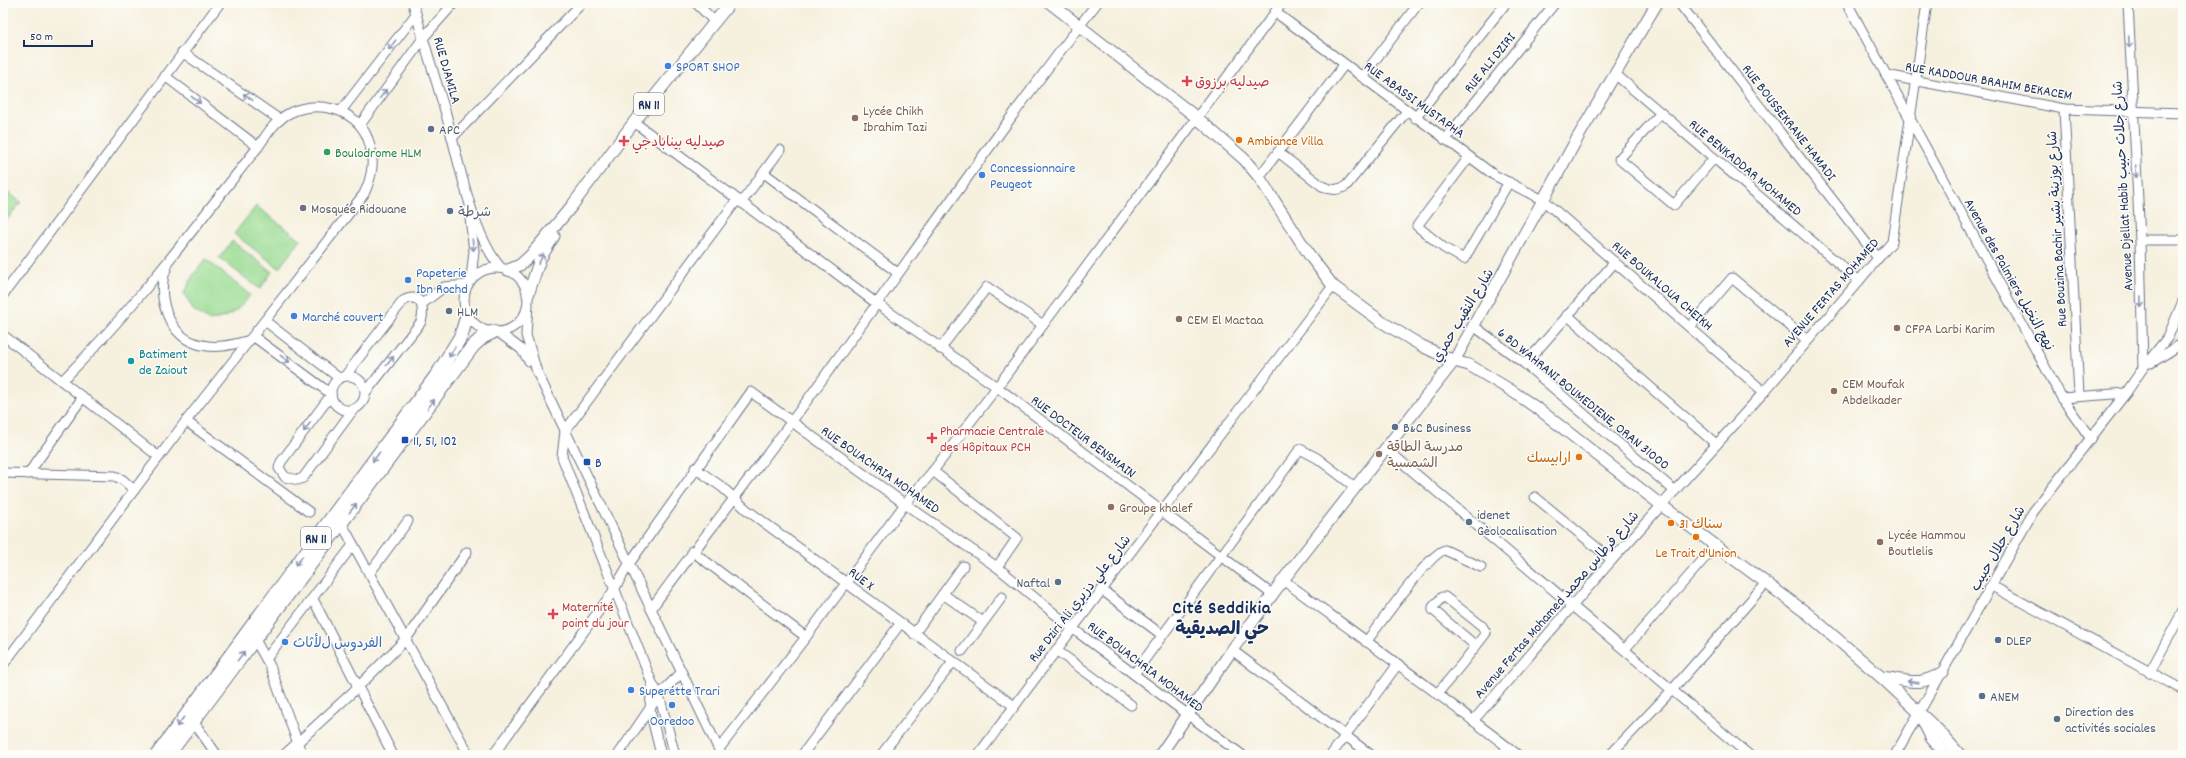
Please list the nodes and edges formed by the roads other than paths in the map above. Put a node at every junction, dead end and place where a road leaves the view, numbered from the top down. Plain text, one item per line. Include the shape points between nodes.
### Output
1 (220, 3) edge
2 (413, 3) edge
3 (454, 3) edge
4 (582, 3) edge
5 (696, 3) edge
6 (730, 3) edge
7 (1050, 3) edge
8 (1097, 3) edge
9 (1282, 3) edge
10 (1419, 3) edge
11 (1506, 3) edge
12 (1555, 3) edge
13 (1657, 3) edge
14 (1679, 3) edge
15 (1847, 3) edge
16 (1927, 3) edge
17 (2128, 3) edge
18 (1275, 12) junction
19 (416, 14) junction
20 (715, 22) junction
21 (1079, 26) junction
22 (424, 37) junction
23 (182, 52) junction
24 (1344, 65) junction
25 (1615, 74) junction
26 (1886, 75) junction
27 (165, 76) junction
28 (1362, 77) junction
29 (1915, 81) junction
30 (2064, 109) junction
31 (341, 111) junction
32 (1406, 111) junction
33 (2133, 111) junction
34 (1661, 113) junction
35 (2183, 113) edge
36 (1196, 117) junction
37 (1415, 118) junction
38 (1909, 119) junction
39 (280, 120) junction
40 (634, 122) junction
41 (360, 126) junction
42 (452, 138) junction
43 (1445, 140) junction
44 (258, 147) junction
45 (780, 150) dead end
46 (1278, 152) junction
47 (1469, 157) junction
48 (1714, 158) junction
49 (764, 172) junction
50 (1259, 177) junction
51 (1509, 182) junction
52 (467, 192) junction
53 (1543, 200) junction
54 (739, 202) junction
55 (571, 207) junction
56 (2140, 240) junction
57 (2183, 240) edge
58 (171, 258) junction
59 (1878, 258) junction
60 (1615, 262) junction
61 (504, 269) junction
62 (898, 273) junction
63 (1859, 281) junction
64 (469, 282) junction
65 (1333, 286) junction
66 (3, 295) edge
67 (528, 300) junction
68 (2183, 301) edge
69 (876, 303) junction
70 (422, 304) junction
71 (1567, 315) junction
72 (468, 316) junction
73 (265, 321) junction
74 (1043, 325) junction
75 (1475, 327) junction
76 (1690, 327) junction
77 (496, 332) junction
78 (3, 334) edge
79 (252, 338) junction
80 (1807, 340) junction
81 (2183, 343) edge
82 (940, 349) junction
83 (1454, 361) junction
84 (1525, 364) junction
85 (2143, 368) junction
86 (537, 372) junction
87 (342, 377) junction
88 (62, 381) junction
89 (997, 387) junction
90 (366, 392) junction
91 (1764, 392) junction
92 (2126, 393) junction
93 (331, 395) junction
94 (2079, 395) junction
95 (83, 397) junction
96 (2062, 398) junction
97 (353, 410) junction
98 (186, 421) junction
99 (791, 422) junction
100 (565, 431) junction
101 (2090, 439) junction
102 (1716, 444) junction
103 (1385, 448) junction
104 (159, 456) junction
105 (695, 468) junction
106 (933, 471) junction
107 (3, 473) edge
108 (28, 474) junction
109 (1355, 487) junction
110 (134, 490) junction
111 (1675, 490) junction
112 (1535, 497) dead end
113 (733, 498) junction
114 (905, 504) junction
115 (1661, 505) junction
116 (309, 512) dead end
117 (1162, 513) junction
118 (408, 521) dead end
119 (342, 524) junction
120 (354, 545) junction
121 (1716, 545) junction
122 (692, 551) junction
123 (467, 552) dead end
124 (1220, 557) junction
125 (1612, 560) junction
126 (629, 564) junction
127 (963, 566) dead end
128 (997, 567) junction
129 (1481, 567) dead end
130 (369, 574) junction
131 (1284, 580) junction
132 (1766, 583) junction
133 (846, 584) junction
134 (1992, 586) junction
135 (615, 589) junction
136 (1102, 590) junction
137 (943, 594) junction
138 (1273, 595) junction
139 (1002, 597) dead end
140 (313, 598) junction
141 (1571, 606) junction
142 (651, 609) junction
143 (2183, 611) edge
144 (983, 622) junction
145 (900, 624) junction
146 (1072, 628) junction
147 (914, 634) junction
148 (1162, 635) junction
149 (806, 637) junction
150 (254, 638) junction
151 (406, 639) junction
152 (1366, 642) junction
153 (1476, 646) junction
154 (1056, 650) junction
155 (1232, 650) junction
156 (1625, 650) junction
157 (962, 652) dead end
158 (266, 659) junction
159 (953, 662) junction
160 (1398, 664) junction
161 (3, 665) edge
162 (1943, 672) junction
163 (2150, 672) junction
164 (681, 673) junction
165 (1134, 674) junction
166 (1881, 677) junction
167 (652, 683) junction
168 (358, 687) junction
169 (1672, 690) junction
170 (2183, 690) edge
171 (1437, 694) junction
172 (659, 695) junction
173 (1131, 705) dead end
174 (1014, 706) junction
175 (650, 710) junction
176 (1920, 713) junction
177 (1189, 715) junction
178 (193, 721) junction
179 (1473, 721) junction
180 (1346, 736) junction
181 (298, 743) junction
182 (1508, 747) junction
183 (720, 752) edge
184 (156, 755) edge
185 (168, 755) edge
186 (216, 755) edge
187 (284, 755) edge
188 (302, 755) edge
189 (393, 755) edge
190 (469, 755) edge
191 (494, 755) edge
192 (618, 755) edge
193 (661, 755) edge
194 (676, 755) edge
195 (802, 755) edge
196 (881, 755) edge
197 (978, 755) edge
198 (1160, 755) edge
199 (1242, 755) edge
200 (1331, 755) edge
201 (1371, 755) edge
202 (1502, 755) edge
203 (1518, 755) edge
204 (1610, 755) edge
205 (1749, 755) edge
206 (1895, 755) edge
207 (1946, 755) edge
208 (1960, 755) edge

1 - 23 street
2 - 19 street, RUE DJAMILA
3 - 22 street
4 - 42 street
5 - 20 street
6 - 20 main road, RN 11
7 - 21 main road
8 - 21 street
9 - 18 street
10 - 28 street
11 - 37 street
12 - 43 street, RUE ALI DZIRI
13 - 25 main road, شارع النقيب حمري
14 - 59 street, RUE BOUSSEKRANE HAMADI
15 - 26 street, Avenue des Palmiers نهج النخيل
16 - 29 street, AVENUE FERTAS MOHAMED
17 -> 33 street, Avenue Djellat Habib شارع جلات حبيب
18 - 24 street, RUE ABASSI MUSTAPHA
18 - 36 street
19 - 22 street, RUE DJAMILA
19 -> 31 street
20 - 40 main road, RN 11
21 - 36 main road
21 - 62 street
41 -> 22 street
22 - 42 street, RUE DJAMILA
23 - 27 street
39 -> 23 street
24 - 28 street, RUE ABASSI MUSTAPHA
24 - 46 street
25 - 34 street, RUE BENKADDAR MOHAMED
25 - 53 main road, شارع النقيب حمري
26 - 29 street, RUE KADDOUR BRAHIM BEKACEM
26 - 38 street, Avenue des Palmiers نهج النخيل
27 -> 44 street
27 - 66 street
28 - 32 street, RUE ABASSI MUSTAPHA
29 - 30 street, RUE KADDOUR BRAHIM BEKACEM
29 - 38 street, AVENUE FERTAS MOHAMED
30 - 33 street, RUE KADDOUR BRAHIM BEKACEM
30 - 94 street, Rue Bouzina Bachir شارع بوزينة بشير
31 - 39 street via 327,107 306,107 287,114
31 - 41 street
32 - 37 street, RUE ABASSI MUSTAPHA
32 - 46 street via 1341,189 1330,190 1322,186
33 - 35 street, RUE KADDOUR BRAHIM BEKACEM
33 -> 56 street, Avenue Djellat Habib شارع جلات حبيب
34 - 48 street, RUE BENKADDAR MOHAMED
34 - 48 street via 1619,159 1674,205
36 - 50 main road via 1231,146
36 - 74 street
37 - 43 street, RUE ABASSI MUSTAPHA
38 - 59 street, AVENUE FERTAS MOHAMED via 1892,242
38 - 96 street, Avenue des Palmiers نهج النخيل
39 - 44 street
40 - 54 street, RUE DOCTEUR BENSMAIN
40 - 55 main road, RN 11
41 - 73 street via 366,134 372,152 370,180 364,194
42 - 52 street, RUE DJAMILA
43 - 47 street, RUE ABASSI MUSTAPHA
44 - 58 street
45 - 49 street
46 - 50 street
47 - 51 street, RUE ABASSI MUSTAPHA via 1494,175
47 - 51 street via 1417,226 1444,248 1464,259
48 - 63 street, RUE BENKADDAR MOHAMED
49 - 54 street
49 - 62 street
50 - 65 main road via 1310,256
51 - 53 street, RUE ABASSI MUSTAPHA
52 - 61 street via 485,244 492,258
52 -> 64 street via 474,251
53 - 60 street, RUE BOUKALOUA CHEIKH
53 - 75 main road, شارع النقيب حمري
54 - 69 street, RUE DOCTEUR BENSMAIN
54 - 100 street
55 - 61 main road, RN 11 via 525,261
67 -> 55 main road, RN 11 via 540,260
56 - 57 street
56 -> 85 street, Avenue Djellat Habib شارع جلات حبيب
58 - 79 street via 162,277 161,297 168,317 181,334 194,343 216,347
58 - 88 street
59 - 63 street, AVENUE FERTAS MOHAMED
60 - 71 street
60 - 76 street, RUE BOUKALOUA CHEIKH
61 - 64 street via 482,270
61 - 67 street via 521,280
62 - 69 street
63 - 80 street, AVENUE FERTAS MOHAMED
64 - 70 street via 444,287
64 - 72 street via 463,301
65 - 83 main road via 1382,322 1422,346
65 - 117 street, Rue Dziri Ali شارع علي دزيري
67 - 77 street via 525,313 518,323 507,330
67 - 86 street via 526,335
68 - 85 street, شارع جلال حبيب via 2168,337
69 - 82 street, RUE DOCTEUR BENSMAIN
69 - 99 street
70 - 87 street via 416,299 408,298 402,301
90 -> 70 street via 421,322 424,312
71 - 84 street
71 - 102 street
72 - 77 street via 480,329
72 -> 184 highway, RN 11 via 458,343 439,372
73 - 79 street
73 - 87 street
74 - 82 street via 987,287
74 - 89 street
75 - 83 main road, شارع النقيب حمري
75 - 84 street, 6 BD WAHRANI BOUMEDIENE, ORAN 31000
76 - 80 street via 1732,278
76 - 91 street, RUE BOUKALOUA CHEIKH
77 - 86 street via 521,349
119 -> 77 highway, RN 11 via 474,346 483,337
78 - 88 street
79 -> 93 street
79 - 98 street
80 - 91 street, AVENUE FERTAS MOHAMED
81 - 85 street
82 - 89 street, RUE DOCTEUR BENSMAIN
83 - 103 main road, شارع النقيب حمري
83 - 115 main road via 1469,365 1512,391
84 - 111 street, 6 BD WAHRANI BOUMEDIENE, ORAN 31000
85 - 92 street, شارع جلال حبيب
86 - 100 street
87 - 90 street via 357,378 365,386
87 - 93 street via 333,385
88 - 95 street
89 - 106 street
89 - 117 street, RUE DOCTEUR BENSMAIN
90 - 97 street via 363,403
91 - 102 street, AVENUE FERTAS MOHAMED
92 - 94 street
92 - 101 street, شارع جلال حبيب
93 - 97 street via 341,409
93 -> 97 street via 281,462 279,468 285,477 298,480 303,478
94 - 96 street
95 - 104 street
95 - 108 street
96 - 101 street, Avenue des Palmiers نهج النخيل
98 - 104 street
98 - 116 street
99 - 105 street, RUE BOUACHRIA MOHAMED via 751,392
99 - 113 street
99 - 114 street, RUE BOUACHRIA MOHAMED
100 - 126 street
100 - 135 street via 562,457
101 - 134 street, شارع جلال حبيب via 2032,512
102 - 111 street, AVENUE FERTAS MOHAMED
103 - 109 main road, شارع النقيب حمري
103 - 141 street
104 - 110 street
105 - 113 street, RUE X
105 - 126 street
106 - 114 street
106 - 128 street, RUE BOUACHRIA MOHAMED via 1017,538
107 - 108 street
108 - 110 street via 115,476
109 - 124 street via 1311,454 1300,449
109 - 131 main road, شارع النقيب حمري
110 - 161 street
111 - 115 street, AVENUE FERTAS MOHAMED
112 - 125 street
113 - 122 street
113 - 133 street, RUE X
114 - 128 street, RUE BOUACHRIA MOHAMED
114 - 133 street
115 - 121 main road
115 - 125 street, Avenue Fertas Mohamed شارع فرطاس محمد
117 - 124 street, RUE DOCTEUR BENSMAIN
117 - 136 street, Rue Dziri Ali شارع علي دزيري
118 - 130 street
119 - 120 street
119 - 150 highway, RN 11
120 - 130 street
120 - 140 street
121 - 132 main road
121 - 156 street
122 - 142 street
122 - 149 street
123 - 151 street
124 - 138 street, RUE DOCTEUR BENSMAIN
124 - 148 street
125 - 141 street, Avenue Fertas Mohamed شارع فرطاس محمد
126 - 135 street
126 - 142 street
127 - 137 street
128 - 146 street, RUE BOUACHRIA MOHAMED
129 - 152 street via 1457,555 1441,551 1421,571
130 - 151 street
131 - 138 main road, شارع النقيب حمري
131 - 152 street
132 - 166 main road via 1808,614
132 - 169 street
133 - 145 street, RUE X
133 - 149 street
134 - 162 street, شارع جلال حبيب
134 - 163 street
135 - 167 street
135 - 191 street
136 - 146 street, Rue Dziri Ali شارع علي دزيري
136 - 148 street
137 - 144 street
137 - 147 street
138 - 155 main road, شارع النقيب حمري
139 - 144 street
140 - 158 street
140 - 168 street
141 - 156 street
141 - 179 street, Avenue Fertas Mohamed شارع فرطاس محمد
142 - 164 street
143 - 163 street
144 - 157 street
145 - 147 street, RUE X
145 - 195 street
146 - 154 street, Rue Dziri Ali شارع علي دزيري
146 - 165 street, RUE BOUACHRIA MOHAMED
147 - 159 street, RUE X
148 - 165 street
149 - 183 street
150 - 158 street
178 -> 150 highway, RN 11
151 - 168 street
151 - 190 street
152 - 160 street
153 - 153 street via 1434,612 1433,607 1442,597 1484,627 1486,632
153 - 171 street
154 - 173 street
154 - 174 street, Rue Dziri Ali شارع علي دزيري
155 - 177 main road, شارع النقيب حمري
155 - 180 street
156 - 169 street
158 - 181 street
159 - 174 street, RUE X
159 - 196 street
160 - 171 street
160 - 180 street
162 -> 166 main road via 1920,682
162 - 176 street, شارع جلال حبيب
163 - 170 street
164 - 172 street
164 - 183 street
165 - 177 street, RUE BOUACHRIA MOHAMED
166 - 176 main road
167 - 172 street
167 - 175 street
168 - 181 street
168 - 189 street
169 - 204 street
169 - 205 street
171 - 179 street
172 - 175 street
172 - 194 street
174 - 197 street, Rue Dziri Ali شارع علي دزيري
175 - 192 street
175 - 193 street
176 - 206 street, شارع جلال حبيب
176 - 207 main road via 1932,739
176 - 208 main road
177 - 198 main road, شارع النقيب حمري
177 - 199 street, RUE BOUACHRIA MOHAMED
178 - 185 highway, RN 11
178 - 186 street
179 - 182 street
180 - 200 street
180 - 201 street
181 - 187 street
181 - 188 street
182 - 202 street
182 - 203 street

